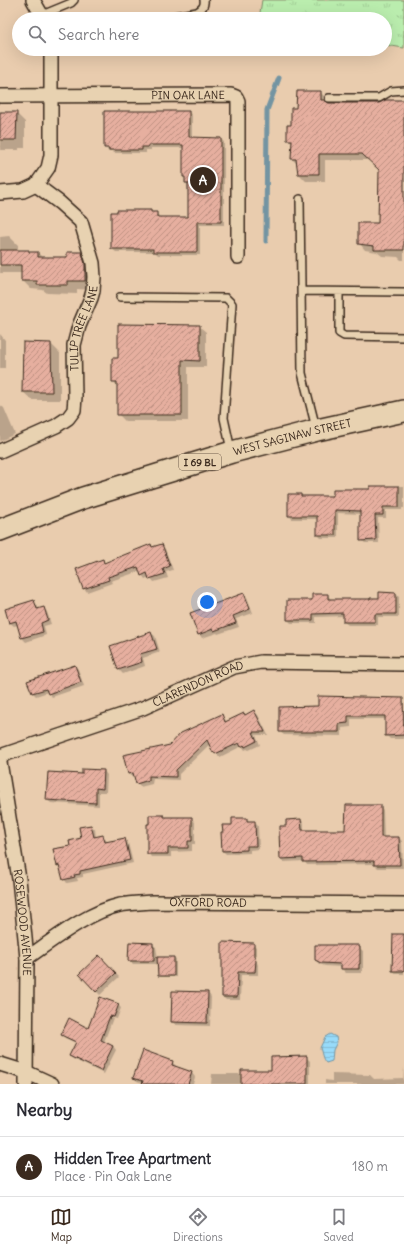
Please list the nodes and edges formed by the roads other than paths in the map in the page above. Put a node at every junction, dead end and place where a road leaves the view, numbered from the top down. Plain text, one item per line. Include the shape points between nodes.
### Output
1 (33, 0) edge
2 (74, 0) edge
3 (204, 0) edge
4 (40, 12) edge
5 (53, 12) edge
6 (197, 12) edge
7 (51, 56) edge
8 (404, 90) edge
9 (0, 96) edge
10 (51, 96) junction
11 (330, 98) dead end
12 (36, 185) junction
13 (0, 193) edge
14 (300, 199) dead end
15 (238, 257) dead end
16 (301, 291) junction
17 (339, 292) junction
18 (404, 292) edge
19 (120, 297) dead end
20 (404, 337) edge
21 (404, 411) edge
22 (317, 430) junction
23 (0, 451) edge
24 (232, 452) junction
25 (0, 530) edge
26 (404, 664) edge
27 (0, 756) edge
28 (0, 762) edge
29 (404, 904) edge
30 (27, 958) junction
31 (0, 1064) edge
32 (26, 1078) edge
33 (52, 1084) edge

1 - 4 street
2 - 5 lane
3 - 6 lane via 202,10
7 - 10 street
8 - 11 lane via 391,91 379,98
9 - 10 street
10 - 12 street via 51,155 48,168
10 - 15 street, PIN OAK LANE via 236,97
12 - 13 street via 23,191
12 - 23 street, TULIP TREE LANE via 81,222 93,263 93,291 74,345 74,410 56,426
14 - 16 lane
16 - 17 lane
16 - 22 lane via 302,373
17 - 18 lane
17 - 20 lane via 339,333 344,336
19 - 24 lane via 226,298 232,304 224,418
21 - 22 main road, WEST SAGINAW STREET / I 69 BL
22 - 24 main road, WEST SAGINAW STREET / I 69 BL
24 - 25 main road, WEST SAGINAW STREET / I 69 BL via 83,498
26 - 27 street, CLARENDON ROAD via 261,662 234,667 143,708
28 - 30 street, ROSEWOOD AVENUE via 19,879
29 - 30 street, OXFORD ROAD via 153,902 119,905 97,913
30 - 32 street, ROSEWOOD AVENUE
31 - 32 street
32 - 33 street

